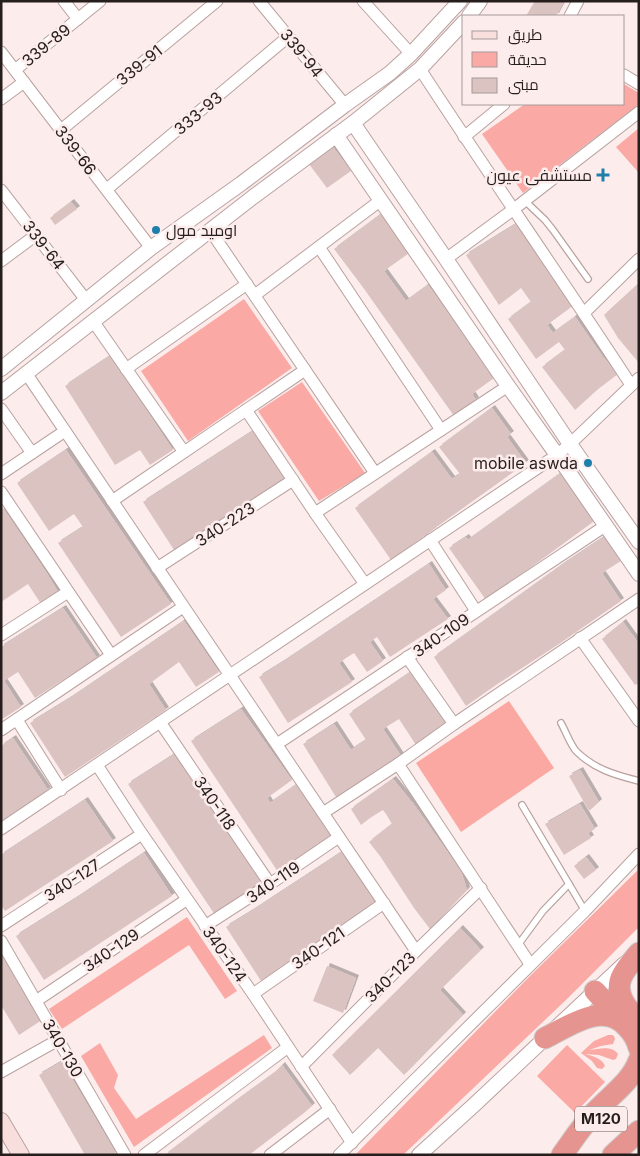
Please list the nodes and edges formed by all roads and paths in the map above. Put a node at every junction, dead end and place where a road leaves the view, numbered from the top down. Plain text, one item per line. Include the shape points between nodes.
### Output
1 (64, 1) edge
2 (100, 1) edge
3 (217, 1) edge
4 (259, 1) edge
5 (363, 1) edge
6 (460, 1) edge
7 (480, 1) edge
8 (578, 1) edge
9 (470, 15) edge
10 (571, 15) edge
11 (78, 19) junction
12 (462, 24) edge
13 (289, 36) junction
14 (1, 52) edge
15 (411, 54) junction
16 (420, 69) junction
17 (15, 70) junction
18 (625, 76) edge
19 (24, 82) junction
20 (639, 84) edge
21 (1, 99) edge
22 (345, 105) junction
23 (503, 105) edge
24 (639, 112) edge
25 (353, 123) junction
26 (61, 130) junction
27 (336, 135) junction
28 (464, 137) junction
29 (242, 183) junction
30 (1, 190) edge
31 (107, 190) junction
32 (253, 197) junction
33 (381, 200) junction
34 (525, 201) junction
35 (514, 209) junction
36 (210, 230) junction
37 (36, 235) junction
38 (319, 247) junction
39 (151, 248) junction
40 (446, 259) junction
41 (639, 259) edge
42 (1, 261) edge
43 (588, 279) dead end
44 (247, 284) junction
45 (255, 295) junction
46 (86, 300) junction
47 (584, 313) junction
48 (93, 321) junction
49 (1, 369) edge
50 (126, 369) junction
51 (305, 370) junction
52 (26, 373) junction
53 (635, 382) edge
54 (508, 386) junction
55 (1, 393) edge
56 (1, 409) edge
57 (246, 410) junction
58 (441, 430) junction
59 (65, 431) junction
60 (570, 444) junction
61 (184, 452) junction
62 (32, 453) junction
63 (557, 455) junction
64 (1, 474) edge
65 (375, 474) junction
66 (293, 480) junction
67 (1, 492) edge
68 (112, 500) junction
69 (315, 513) junction
70 (605, 526) junction
71 (430, 540) junction
72 (639, 542) edge
73 (157, 568) junction
74 (639, 574) edge
75 (365, 584) junction
76 (68, 592) junction
77 (639, 598) edge
78 (183, 607) junction
79 (476, 611) junction
80 (2, 635) edge
81 (580, 638) junction
82 (111, 655) junction
83 (407, 657) junction
84 (230, 675) junction
85 (17, 720) junction
86 (639, 721) edge
87 (160, 722) junction
88 (454, 724) junction
89 (561, 724) dead end
90 (1, 730) edge
91 (276, 744) junction
92 (398, 764) junction
93 (97, 765) junction
94 (639, 781) edge
95 (61, 790) junction
96 (522, 806) dead end
97 (323, 812) junction
98 (1, 830) edge
99 (142, 834) junction
100 (339, 837) junction
101 (639, 854) edge
102 (270, 884) junction
103 (568, 884) junction
104 (481, 888) junction
105 (186, 900) junction
106 (384, 903) junction
107 (585, 911) junction
108 (1, 926) edge
109 (205, 926) junction
110 (1, 941) edge
111 (518, 945) junction
112 (416, 951) junction
113 (639, 951) edge
114 (530, 964) junction
115 (597, 989) junction
116 (253, 994) junction
117 (36, 1001) junction
118 (630, 1017) edge
119 (545, 1038) junction
120 (58, 1040) junction
121 (288, 1047) junction
122 (639, 1048) edge
123 (639, 1060) edge
124 (301, 1067) junction
125 (1, 1072) edge
126 (639, 1083) edge
127 (330, 1109) junction
128 (1, 1121) edge
129 (639, 1131) edge
130 (352, 1142) junction
131 (21, 1155) edge
132 (125, 1155) edge
133 (144, 1155) edge
134 (270, 1155) edge
135 (338, 1155) edge
136 (418, 1155) edge
137 (562, 1155) edge
138 (613, 1155) edge

1 - 11 street
2 - 11 street, 339-89
3 - 26 street, 339-91
4 - 13 street, 339-94
5 - 15 street
6 - 15 street
7 - 9 street
8 - 10 street
11 - 17 street, 339-89
12 - 16 street
13 - 22 street, 339-94
13 - 31 street, 333-93
14 - 17 street, 339-66
15 - 22 street
16 - 25 street
16 - 28 street
17 - 19 street, 339-66
18 - 20 street
19 - 21 street
19 - 26 street, 339-66
22 - 29 street
23 - 28 street
24 - 34 street
25 - 27 street
25 - 40 street
26 - 31 street, 339-66
27 - 32 street
27 - 33 street
28 - 35 street
29 - 32 street
29 - 39 street
30 - 37 street, 339-64
31 - 39 street, 339-66
32 - 36 street
33 - 38 street
33 - 54 street
34 - 35 street
34 - 43 lane via 546,220
35 - 40 street
35 - 47 street
36 - 44 street
36 - 48 street
37 - 42 street
37 - 46 street, 339-64
38 - 45 street
38 - 58 street
39 - 46 street
40 - 60 street
41 - 47 street
44 - 45 street
44 - 50 street
45 - 51 street
46 - 49 street
47 - 53 street
48 - 50 street
48 - 52 street
50 - 61 street
51 - 57 street
51 - 65 street
52 - 55 street
52 - 59 street
53 - 60 street
54 - 58 street
54 - 63 street
56 - 62 street
57 - 61 street
57 - 66 street
58 - 65 street
59 - 62 street
59 - 68 street
60 - 63 street
60 - 72 street
61 - 68 street
62 - 64 street
63 - 70 street
63 - 71 street
65 - 69 street
66 - 69 street
66 - 73 street, 340-223
67 - 76 street
68 - 73 street
69 - 75 street
70 - 74 street
70 - 79 street, 340-109
71 - 75 street
71 - 79 street
73 - 78 street
75 - 84 street
76 - 80 street
76 - 82 street
77 - 81 street
78 - 82 street
78 - 84 street
79 - 83 street, 340-109
81 - 86 street
81 - 88 street
82 - 85 street
83 - 88 street
83 - 91 street, 340-109
84 - 87 street
84 - 91 street
85 - 90 street
85 - 95 street
87 - 93 street
87 - 102 street, 340-118
88 - 92 street
89 - 94 lane via 575,750 594,766 616,776
91 - 97 street
92 - 97 street
92 - 104 street
93 - 95 street
93 - 99 street, 340-124
95 - 98 street
96 - 103 lane
97 - 100 street
99 - 105 street, 340-124
99 - 108 street, 340-127
100 - 102 street, 340-119
100 - 106 street
101 - 107 street
102 - 109 street, 340-119
103 - 107 lane
103 - 111 lane
104 - 111 street
104 - 112 street, 340-123
105 - 109 street, 340-124
105 - 117 street, 340-129
106 - 112 street
106 - 116 street, 340-121
107 - 114 street
109 - 116 street, 340-124
110 - 117 street, 340-130
111 - 114 street
112 - 124 street, 340-123
113 - 115 street
113 - 118 highway via 620,981 621,998
114 - 130 street
115 - 118 highway
115 - 119 street
116 - 121 street, 340-124
117 - 120 street, 340-130
118 - 119 highway via 591,1016
118 - 122 highway
119 - 136 street
120 - 125 street
120 - 132 street, 340-130
121 - 124 street, 340-124
121 - 133 street
123 - 137 highway via 634,1072 595,1112
124 - 127 street, 340-124
126 - 137 highway, M120
127 - 130 street, 340-124
127 - 134 street
128 - 131 main road
129 - 138 highway, M120
130 - 135 street

